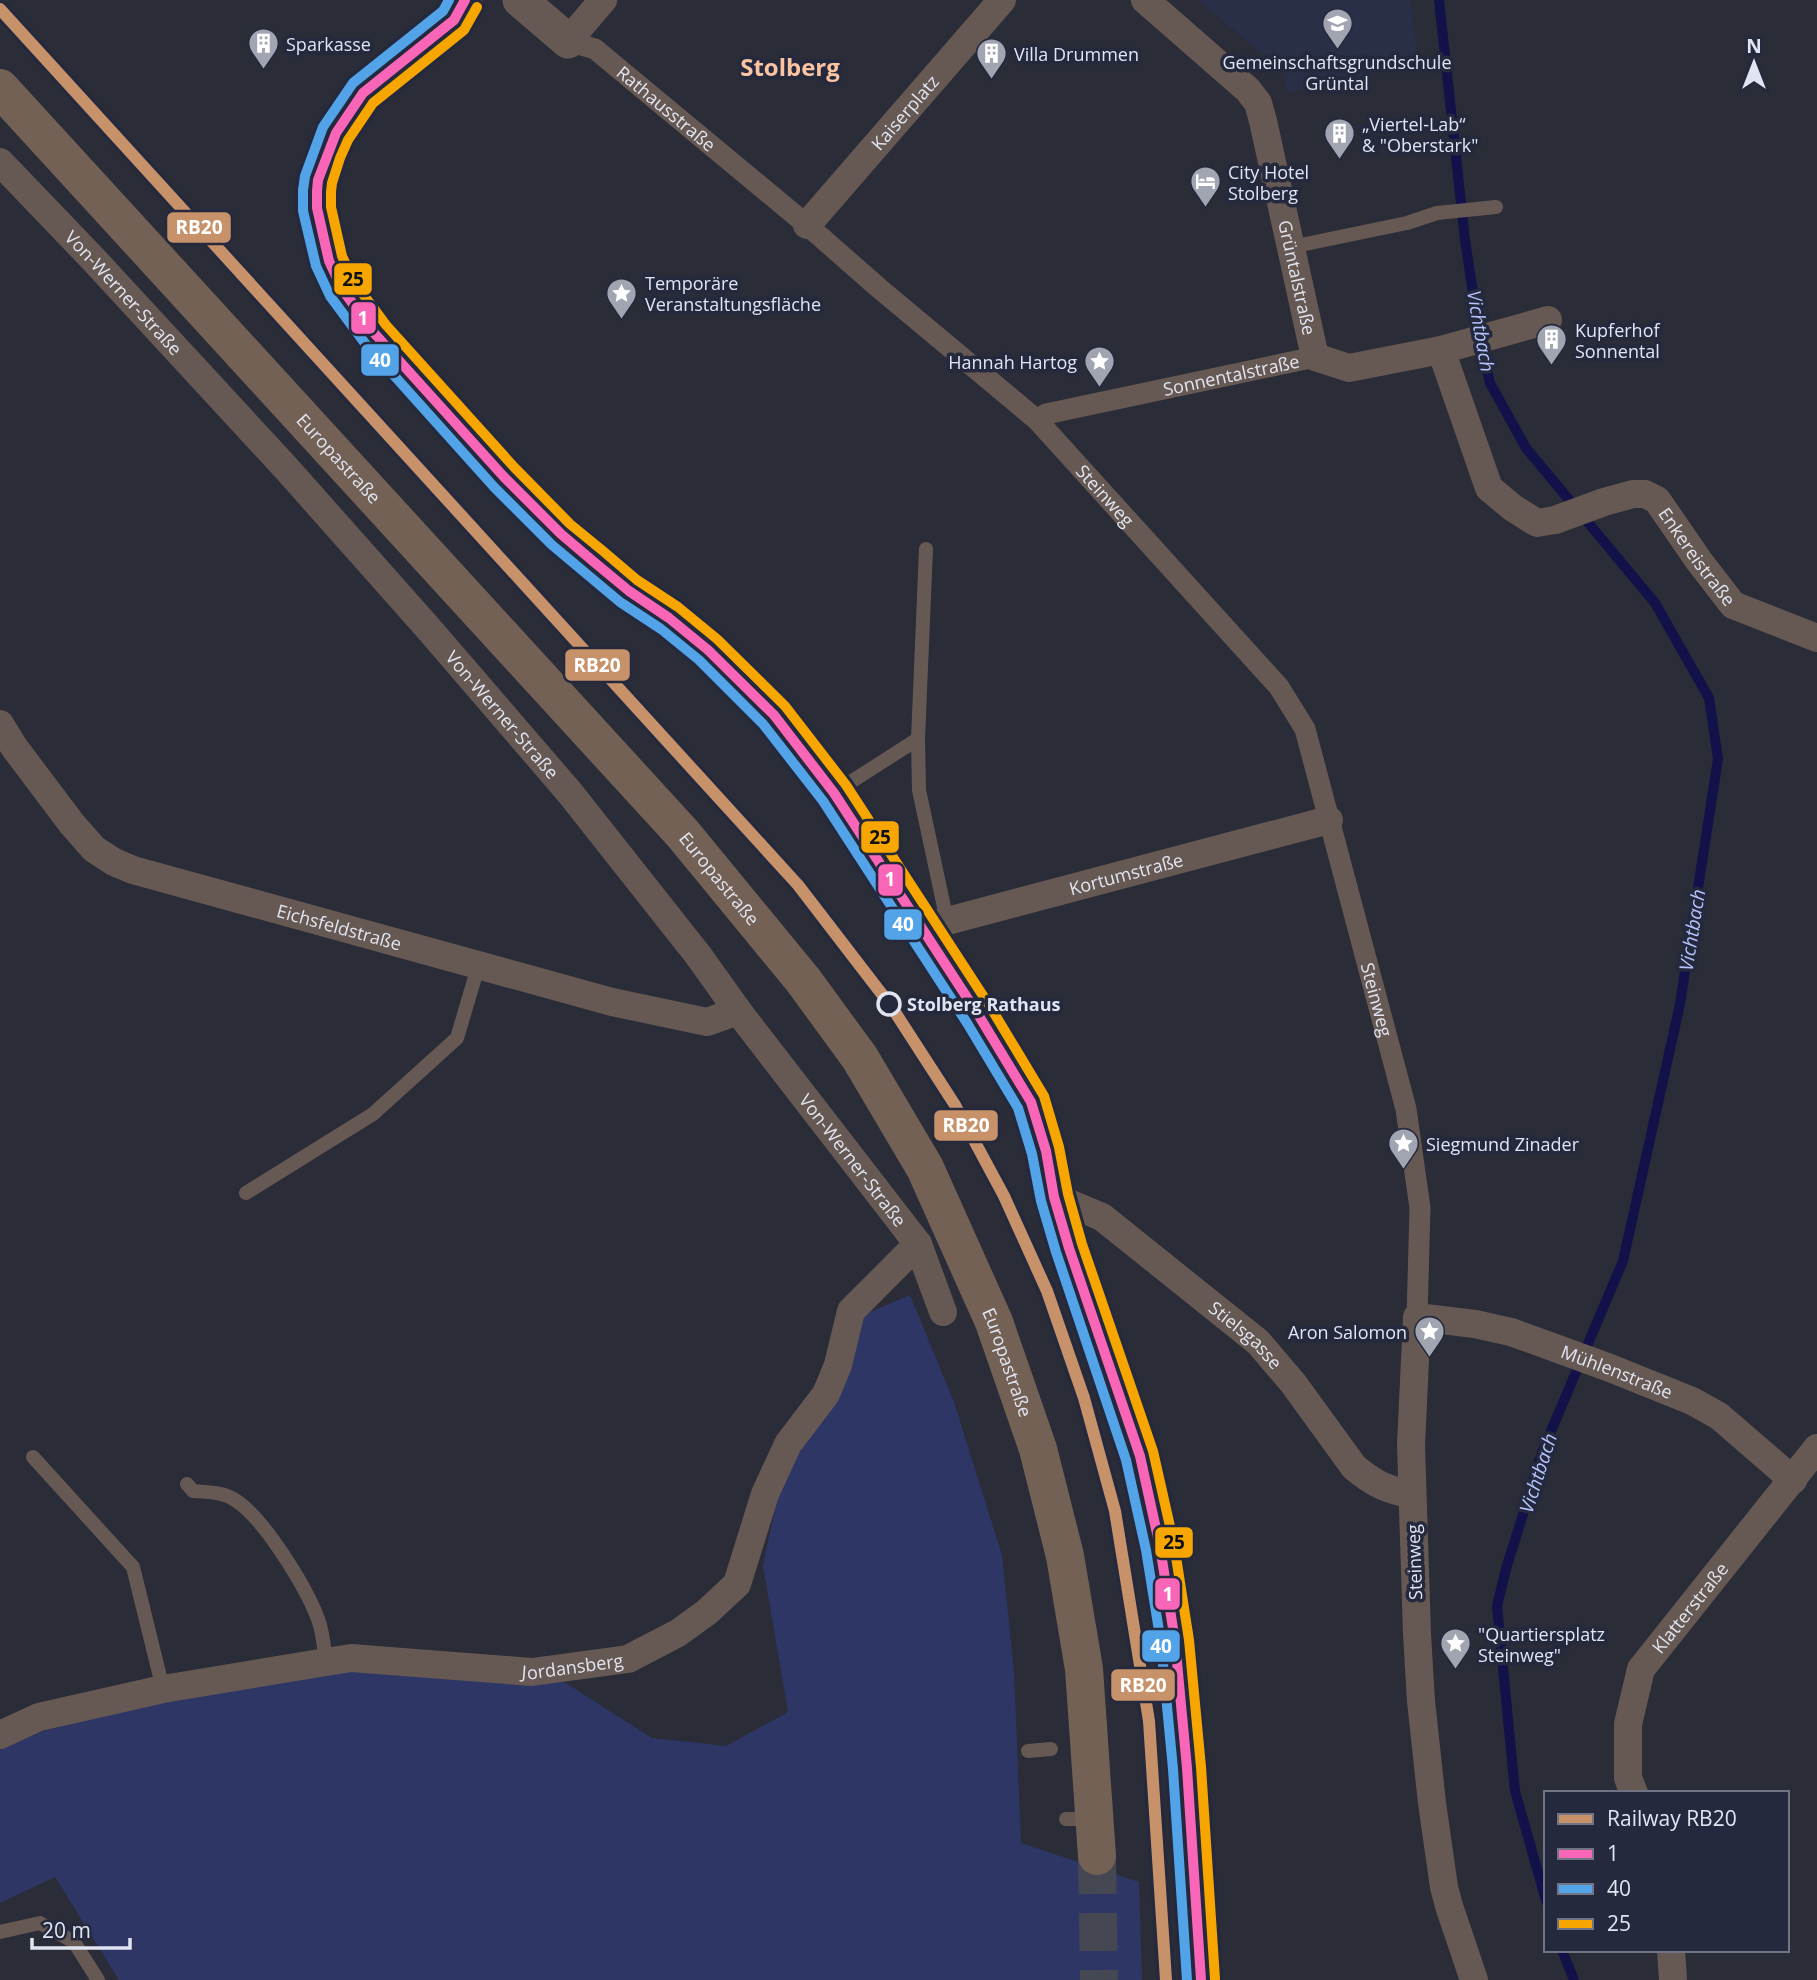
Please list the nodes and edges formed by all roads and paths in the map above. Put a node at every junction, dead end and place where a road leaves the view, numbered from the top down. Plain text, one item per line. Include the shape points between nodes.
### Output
1 (466, 0) edge
2 (520, 0) edge
3 (603, 0) edge
4 (1002, 0) edge
5 (1145, 0) edge
6 (568, 41) junction
7 (0, 88) edge
8 (0, 162) edge
9 (1490, 208) dead end
10 (807, 225) junction
11 (1291, 247) junction
12 (1548, 320) dead end
13 (1449, 347) junction
14 (1315, 357) junction
15 (1037, 420) junction
16 (926, 549) dead end
17 (1817, 638) edge
18 (918, 739) junction
19 (5, 743) edge
20 (834, 793) junction
21 (1329, 820) junction
22 (934, 924) junction
23 (478, 967) junction
24 (738, 1012) junction
25 (246, 1193) dead end
26 (1054, 1197) junction
27 (918, 1244) junction
28 (943, 1312) dead end
29 (1417, 1317) junction
30 (1817, 1448) edge
31 (33, 1457) dead end
32 (1793, 1480) junction
33 (187, 1484) dead end
34 (1412, 1494) junction
35 (326, 1662) junction
36 (163, 1689) junction
37 (0, 1735) edge
38 (1051, 1749) dead end
39 (1028, 1751) dead end
40 (1633, 1791) edge
41 (1086, 1831) tunnel mouth
42 (0, 1931) edge
43 (1671, 1952) edge
44 (97, 1980) edge
45 (1201, 1980) edge
46 (1474, 1980) edge
47 (1673, 1980) edge

1 - 20 street via 454,20 363,93 336,132 318,180 317,208 342,289 375,334 504,477 569,541 708,650 774,715
2 - 6 street, Rathausstraße
3 - 6 street
4 - 10 street, Kaiserplatz
5 - 11 street, Grüntalstraße via 1258,103
6 - 10 street, Rathausstraße via 595,49
7 - 41 main road, Europastraße via 683,834 803,979 860,1058 930,1180 994,1322 1038,1449 1065,1556 1084,1669
8 - 24 street, Von-Werner-Straße via 286,468 428,628 570,793
9 - 11 lane via 1437,213
10 - 15 street, Steinweg
11 - 14 street, Grüntalstraße
12 - 13 street, Sonnentalstraße
13 - 14 street, Sonnentalstraße via 1349,368
13 - 17 street, Enkereistraße via 1489,488 1513,508 1537,523 1645,494 1657,500 1733,605
14 - 15 street, Sonnentalstraße via 1046,414
15 - 21 street, Steinweg via 1279,687 1305,729
16 - 18 lane
18 - 20 lane
18 - 22 lane
19 - 23 street, Eichsfeldstraße via 94,849 114,862
20 - 22 street
21 - 22 street, Kortumstraße
21 - 29 street, Steinweg via 1406,1109 1420,1208
22 - 26 street via 979,1016 1031,1102
23 - 24 street, Eichsfeldstraße via 706,1022
23 - 25 lane via 457,1038 373,1114
24 - 27 street, Von-Werner-Straße
26 - 34 street, Stielsgasse via 1102,1217 1258,1342 1354,1467 1394,1492
26 - 45 street via 1140,1456 1160,1547 1175,1641
27 - 28 street, Von-Werner-Straße
27 - 35 street, Jordansberg via 851,1311 838,1366 826,1394 788,1444 765,1494 737,1584 678,1633 628,1659 532,1672 351,1658
29 - 32 street, Mühlenstraße via 1493,1328 1692,1401 1719,1416
29 - 34 street, Steinweg
30 - 32 street, Klatterstraße
31 - 36 lane via 133,1567
32 - 40 street, Klatterstraße via 1641,1669 1628,1724 1628,1778
33 - 35 lane via 193,1491 233,1498 252,1514 302,1586 319,1621
34 - 46 street, Steinweg via 1421,1701 1432,1803 1449,1906
35 - 36 street, Jordansberg
36 - 37 street, Jordansberg via 40,1717
38 - 39 lane
42 - 44 lane via 40,1923 74,1942
43 - 47 street

